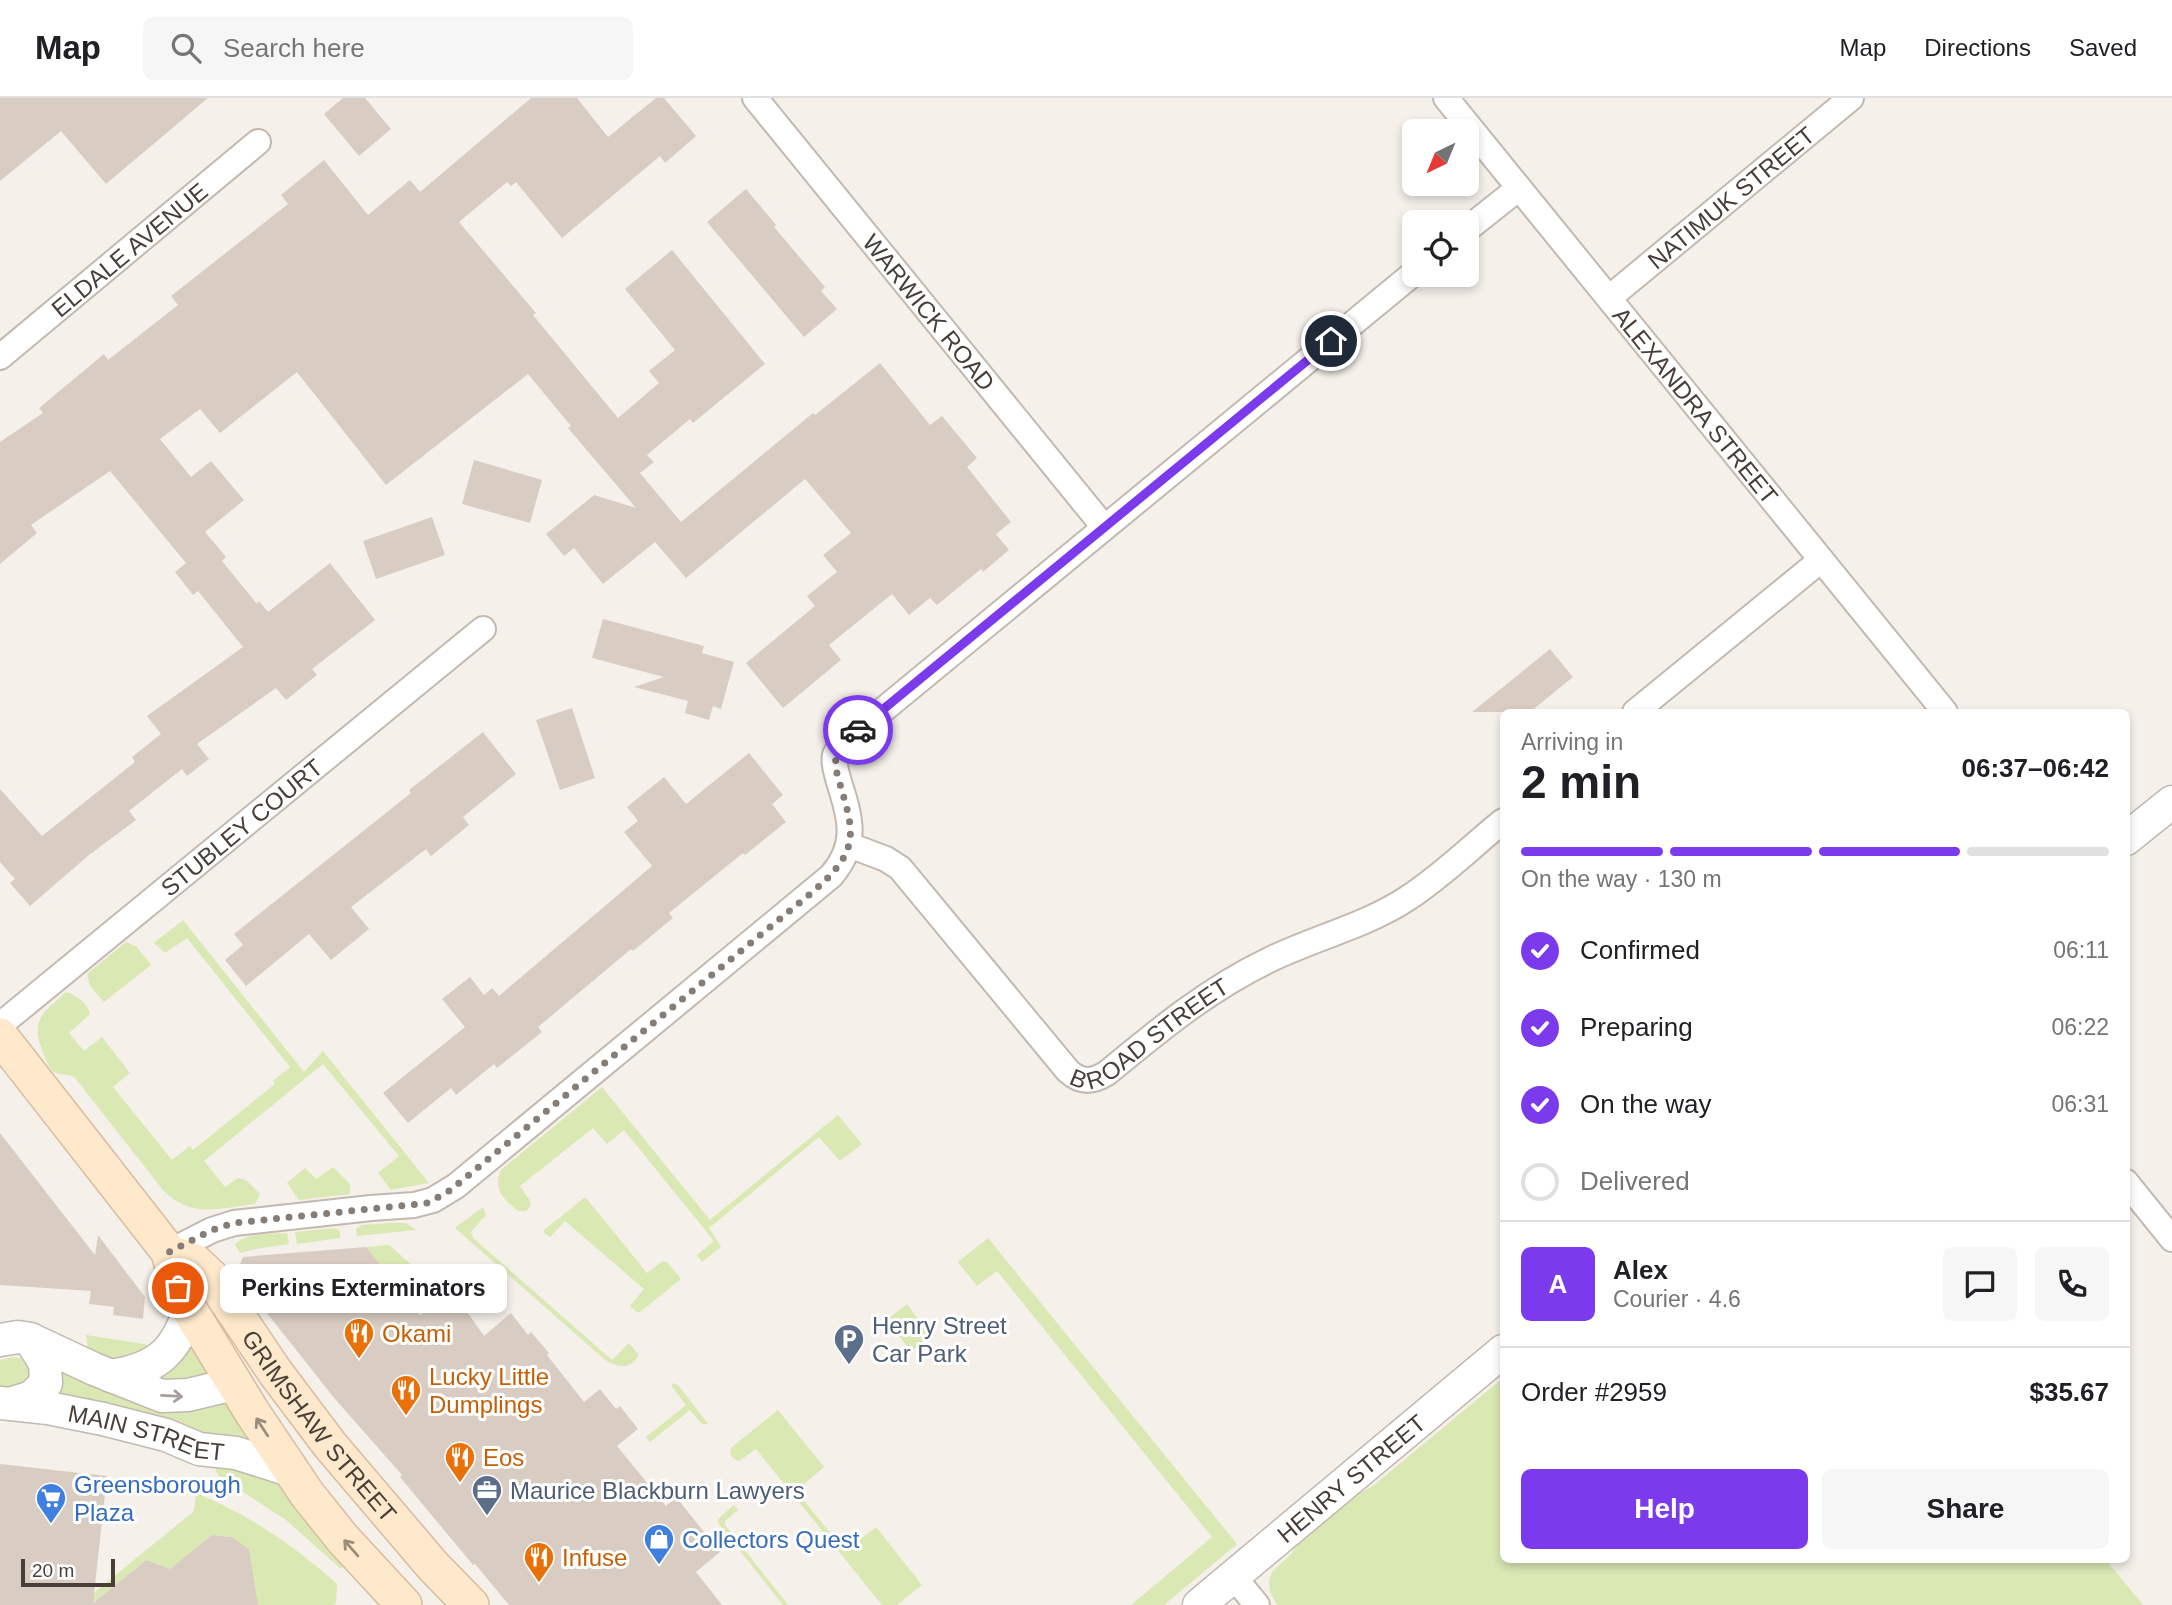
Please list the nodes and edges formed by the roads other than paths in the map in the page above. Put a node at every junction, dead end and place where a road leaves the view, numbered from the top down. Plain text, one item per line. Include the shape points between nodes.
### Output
1 (755, 98) edge
2 (1446, 98) edge
3 (1851, 98) edge
4 (258, 142) dead end
5 (1519, 188) junction
6 (1479, 220) edge
7 (1402, 283) edge
8 (1609, 298) junction
9 (0, 357) edge
10 (1104, 527) junction
11 (1821, 560) junction
12 (483, 629) dead end
13 (1639, 709) edge
14 (1943, 709) edge
15 (2172, 802) edge
16 (1500, 823) edge
17 (2130, 836) edge
18 (849, 845) junction
19 (0, 1025) edge
20 (0, 1036) edge
21 (2130, 1187) edge
22 (2172, 1239) edge
23 (169, 1252) junction
24 (190, 1311) junction
25 (15, 1340) edge
26 (1500, 1353) edge
27 (275, 1372) junction
28 (111, 1376) junction
29 (234, 1384) junction
30 (5, 1403) edge
31 (290, 1470) junction
32 (433, 1566) junction
33 (1233, 1576) junction
34 (397, 1603) edge
35 (471, 1605) edge
36 (1199, 1605) edge
37 (1257, 1605) edge

1 - 10 street, WARWICK ROAD
2 - 5 street, ALEXANDRA STREET
3 - 8 street, NATIMUK STREET
4 - 9 street, ELDALE AVENUE
5 - 6 street
5 - 8 street, ALEXANDRA STREET
7 - 10 street
8 - 11 street, ALEXANDRA STREET
10 - 18 street via 840,747 835,766 849,815
11 - 13 street
11 - 14 street, ALEXANDRA STREET
12 - 19 street, STUBLEY COURT
15 - 17 street
16 - 18 street, BROAD STREET via 1408,898 1230,980 1092,1081 1068,1071 900,868
18 - 23 street via 831,876 439,1198 414,1205 234,1223
20 - 23 main road, GRIMSHAW STREET
21 - 22 street
23 - 24 main road, GRIMSHAW STREET via 178,1288
23 - 27 main road, GRIMSHAW STREET via 195,1262 211,1277
24 - 28 street via 177,1341 161,1358 139,1370
24 - 29 main road, GRIMSHAW STREET
25 - 28 street, MAIN STREET
25 - 30 street via 45,1363 46,1383 37,1394
26 - 33 street, HENRY STREET
27 - 29 main road
27 - 32 main road, GRIMSHAW STREET
28 -> 29 street, MAIN STREET via 174,1397
31 -> 29 main road, GRIMSHAW STREET
30 - 31 street, MAIN STREET via 81,1413 166,1435 199,1449 236,1453
34 -> 31 main road, GRIMSHAW STREET
32 - 34 main road
32 - 35 main road, GRIMSHAW STREET
33 - 36 street, HENRY STREET
33 - 37 street

